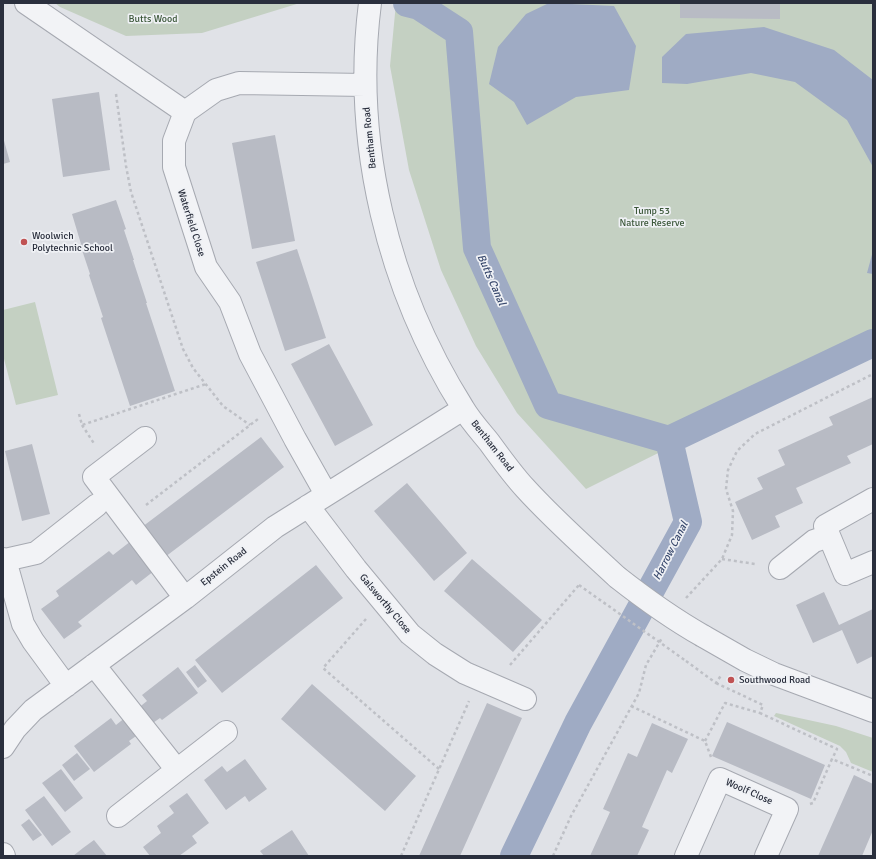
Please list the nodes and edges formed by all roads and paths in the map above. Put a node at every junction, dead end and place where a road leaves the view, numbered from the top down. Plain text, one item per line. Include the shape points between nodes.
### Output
1 (26, 3) edge
2 (369, 12) edge
3 (111, 61) junction
4 (365, 85) junction
5 (185, 112) junction
6 (873, 374) edge
7 (206, 384) junction
8 (276, 404) junction
9 (463, 409) junction
10 (79, 414) dead end
11 (250, 425) junction
12 (145, 438) dead end
13 (326, 494) junction
14 (873, 499) edge
15 (97, 505) dead end
16 (308, 506) junction
17 (127, 520) junction
18 (829, 536) junction
19 (4, 559) edge
20 (722, 559) junction
21 (873, 562) edge
22 (780, 568) joint
23 (185, 598) junction
24 (382, 600) junction
25 (684, 601) dead end
26 (665, 633) dead end
27 (686, 661) dead end
28 (94, 665) junction
29 (486, 682) junction
30 (716, 683) dead end
31 (66, 686) junction
32 (525, 699) dead end
33 (631, 706) junction
34 (873, 710) edge
35 (760, 713) junction
36 (226, 732) dead end
37 (705, 741) junction
38 (3, 747) edge
39 (832, 759) junction
40 (439, 769) junction
41 (177, 770) junction
42 (873, 776) edge
43 (720, 779) junction
44 (787, 809) junction
45 (118, 816) dead end
46 (401, 856) edge
47 (554, 856) edge
48 (686, 856) edge
49 (766, 856) edge

1 - 3 street
2 - 4 street, Bentham Road
3 - 5 street
3 - 7 path via 131,192 183,349 193,368
4 - 5 street via 239,83 216,90
4 - 9 street, Bentham Road via 367,126 376,188 401,282 430,350
5 - 8 street, Waterfield Close via 174,141 174,167 206,267 230,302 250,354
6 - 20 path via 755,434 737,451 728,470 726,489 733,511 732,535
7 - 10 path via 82,425
7 - 11 path via 223,406
8 - 11 path
8 - 13 street, Waterfield Close
9 - 13 street, Epstein Road
9 - 34 street, Bentham Road, bridge via 524,487 558,523 638,594 681,624 739,657 774,674
11 - 17 path
12 - 17 street via 94,477
13 - 16 street, Epstein Road
14 - 18 street via 825,526
15 - 19 street via 36,553
16 - 23 street, Epstein Road via 275,527
16 - 24 street, Galsworthy Close
17 - 23 street
18 - 21 street via 845,574
18 - 22 street via 814,541
19 - 31 street via 23,624
20 - 22 path
20 - 25 path
23 - 28 street, Epstein Road
24 - 29 street, Galsworthy Close via 410,634 435,654 465,673
24 - 40 path via 323,668
26 - 33 path via 646,665 639,693
27 - 29 path, bridge via 580,585
28 - 31 street, Epstein Road
28 - 41 street
29 - 32 street, Galsworthy Close
29 - 40 path
30 - 35 path via 763,705
31 - 38 street, Epstein Road via 33,710 15,729
33 - 37 path
33 - 47 path via 571,816
35 - 37 path via 725,703
35 - 39 path via 837,749
36 - 41 street
37 - 43 path
39 - 42 path
39 - 44 path via 812,803
40 - 46 path
41 - 45 street
43 - 44 street, Woolf Close
43 - 48 street, Woolf Close
44 - 49 street

